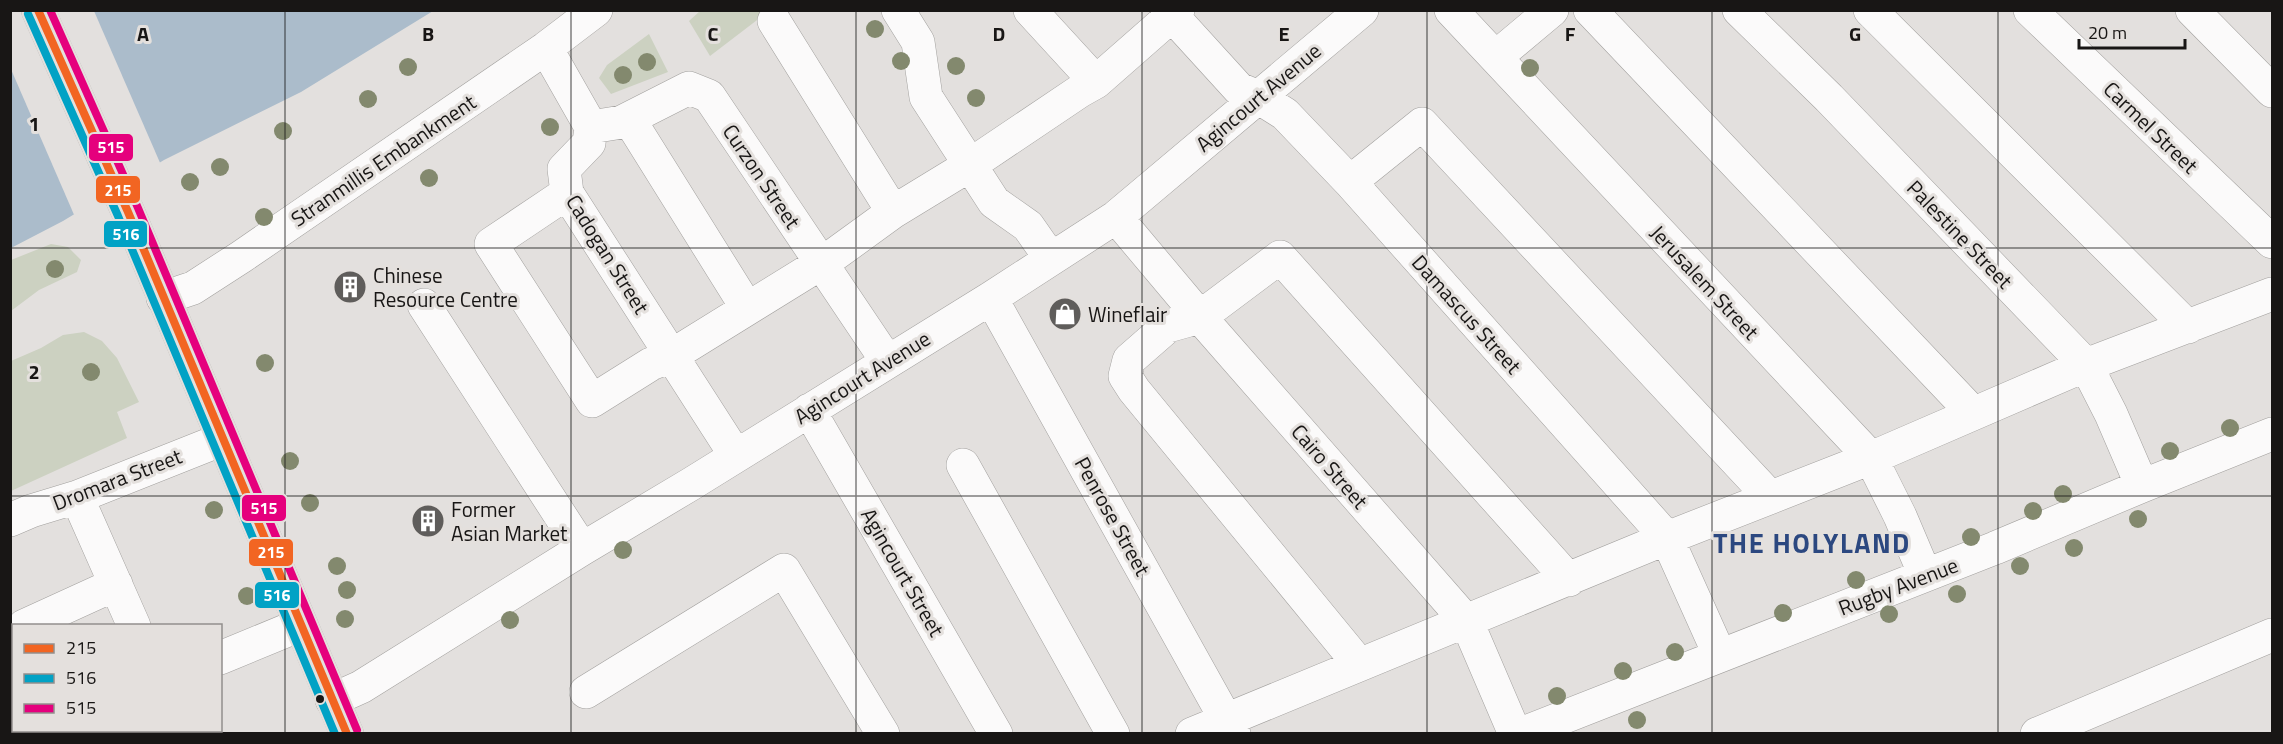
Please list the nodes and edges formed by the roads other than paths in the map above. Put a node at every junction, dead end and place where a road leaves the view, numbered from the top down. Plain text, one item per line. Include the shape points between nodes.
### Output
1 (38, 10) edge
2 (596, 10) edge
3 (898, 10) edge
4 (1030, 10) edge
5 (1362, 10) edge
6 (1451, 10) edge
7 (1552, 10) edge
8 (1590, 10) edge
9 (1739, 10) edge
10 (1870, 10) edge
11 (2030, 10) edge
12 (2192, 10) edge
13 (1172, 12) edge
14 (774, 21) dead end
15 (546, 48) junction
16 (1496, 57) junction
17 (1096, 82) junction
18 (2272, 91) edge
19 (1258, 97) junction
20 (629, 119) junction
21 (591, 127) junction
22 (970, 165) junction
23 (1350, 182) junction
24 (567, 193) junction
25 (893, 212) junction
26 (1116, 217) junction
27 (2272, 242) edge
28 (1051, 259) junction
29 (820, 263) junction
30 (2272, 294) edge
31 (163, 298) junction
32 (991, 298) junction
33 (424, 304) dead end
34 (747, 308) junction
35 (1200, 317) junction
36 (2188, 327) junction
37 (671, 356) junction
38 (887, 361) junction
39 (2086, 365) junction
40 (809, 410) junction
41 (1974, 413) junction
42 (2272, 434) edge
43 (223, 439) junction
44 (736, 456) junction
45 (1871, 458) junction
46 (963, 465) dead end
47 (2142, 486) junction
48 (77, 497) junction
49 (1770, 497) junction
50 (10, 520) edge
51 (1667, 538) junction
52 (582, 549) junction
53 (1926, 575) junction
54 (1569, 580) junction
55 (116, 584) junction
56 (1467, 622) junction
57 (28, 624) edge
58 (133, 624) edge
59 (300, 625) junction
60 (2272, 635) edge
61 (1720, 656) junction
62 (222, 657) edge
63 (1359, 664) junction
64 (586, 692) dead end
65 (332, 700) junction
66 (1231, 726) edge
67 (347, 734) edge
68 (883, 734) edge
69 (996, 734) edge
70 (1113, 734) edge
71 (1192, 734) edge
72 (1515, 734) edge
73 (1521, 734) edge
74 (2037, 734) edge

1 - 31 main road
2 - 15 street, Stranmillis Embankment
3 - 22 street via 918,42 926,97
4 - 17 street
5 - 19 street, Agincourt Avenue
6 - 16 street, Jerusalem Street
7 - 16 street
8 - 41 street
9 - 39 street, Palestine Street
10 - 36 street
11 - 27 street, Carmel Street
12 - 18 street
13 - 17 street
13 - 19 street, Damascus Street via 1239,89
14 - 25 street
15 - 21 street
15 - 31 street, Stranmillis Embankment via 241,257 193,288
16 - 45 street, Jerusalem Street
17 - 22 street
19 - 23 street, Damascus Street via 1285,114
19 - 26 street, Agincourt Avenue
20 - 21 street, Curzon Street
20 - 29 street, Curzon Street via 689,88 709,96
20 - 34 street
21 - 24 street, Cadogan Street via 589,143 564,169
22 - 25 street
22 - 28 street via 994,202 1028,226
23 - 49 street via 1422,124
23 - 51 street, Damascus Street
24 - 37 street, Cadogan Street
24 - 37 street via 491,244 592,401
25 - 29 street
26 - 28 street, Agincourt Avenue
26 - 35 street, Cairo Street
28 - 32 street, Agincourt Avenue
29 - 34 street
29 - 38 street, Curzon Street
30 - 36 street
31 - 43 main road
32 - 38 street, Agincourt Avenue
32 - 66 street, Penrose Street
33 - 52 street
34 - 37 street
35 - 54 street via 1280,257
35 - 56 street, Cairo Street
35 - 63 street via 1168,326 1129,360 1125,376
36 - 39 street
37 - 44 street, Cadogan Street
38 - 40 street, Agincourt Avenue
39 - 41 street
39 - 47 street, Palestine Street
40 - 44 street, Agincourt Avenue
40 - 69 street, Agincourt Street
41 - 45 street
42 - 47 street, Rugby Avenue
43 - 48 street, Dromara Street
43 - 59 main road
44 - 52 street, Agincourt Avenue
45 - 49 street
45 - 53 street, Jerusalem Street
46 - 70 street
47 - 53 street, Rugby Avenue
48 - 50 street, Dromara Street
48 - 55 street
49 - 51 street
51 - 54 street
51 - 61 street, Damascus Street
52 - 65 street, Agincourt Avenue via 361,687
53 - 61 street, Rugby Avenue
54 - 56 street
55 - 57 street
55 - 58 street
56 - 63 street
56 - 72 street, Cairo Street
59 - 62 street
59 - 65 main road
60 - 74 street
61 - 73 street, Rugby Avenue
63 - 66 street
64 - 68 street via 784,570
65 - 67 main road
66 - 71 street

